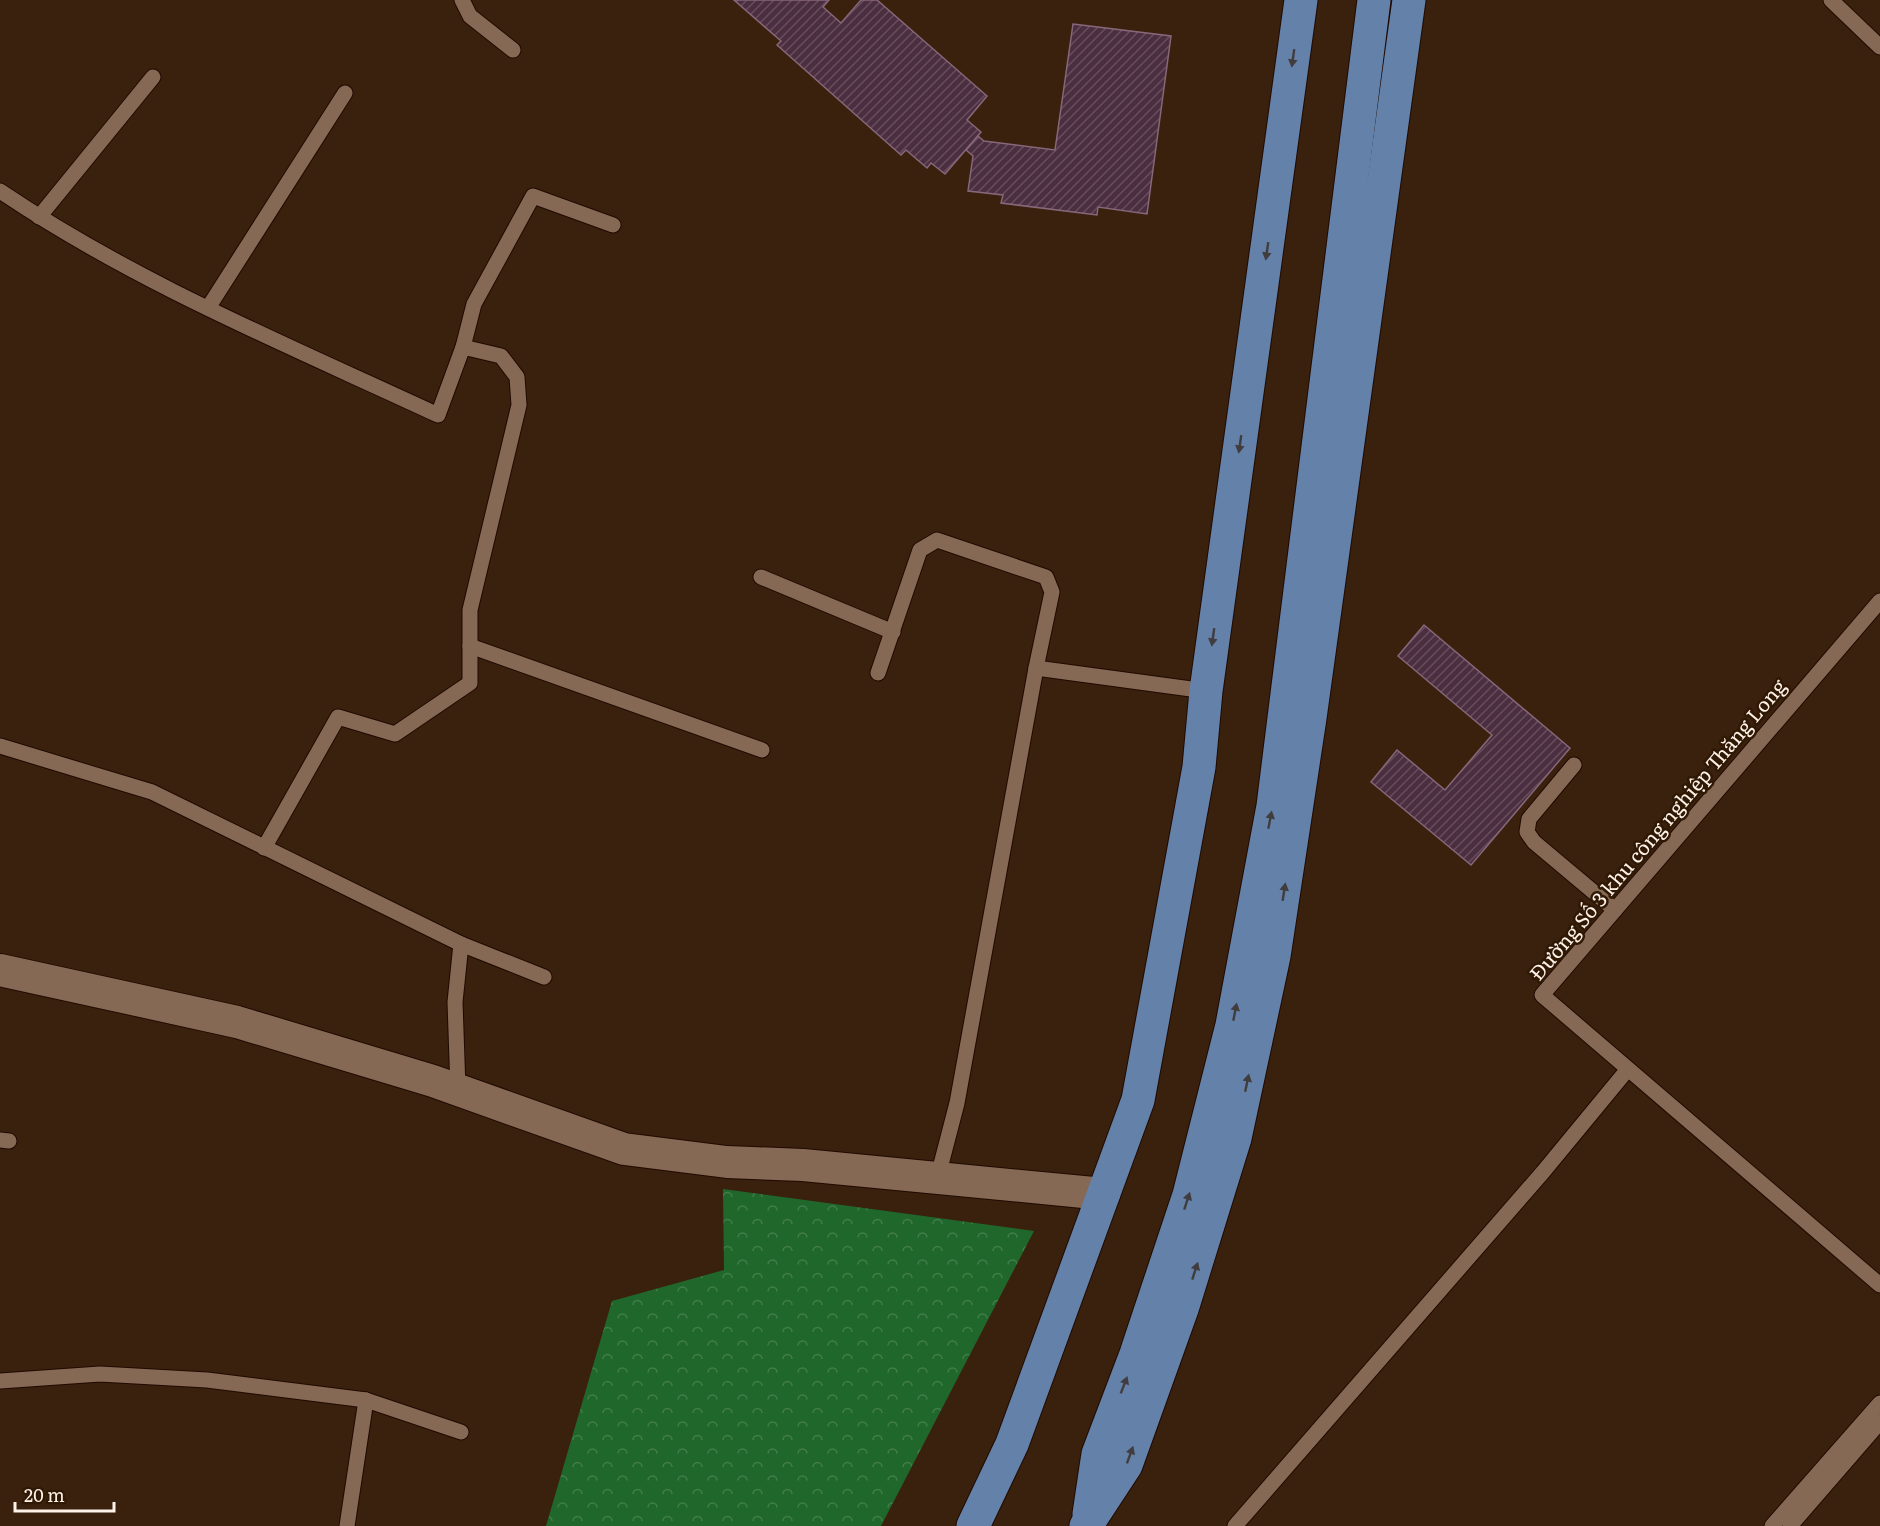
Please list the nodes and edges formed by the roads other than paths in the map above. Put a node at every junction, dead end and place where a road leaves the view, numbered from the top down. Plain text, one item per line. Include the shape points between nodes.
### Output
1 (462, 0) edge
2 (1301, 0) edge
3 (1374, 0) edge
4 (1409, 0) edge
5 (1831, 0) edge
6 (1880, 47) edge
7 (513, 50) dead end
8 (153, 77) dead end
9 (345, 93) dead end
10 (0, 191) edge
11 (39, 217) junction
12 (613, 225) dead end
13 (208, 308) junction
14 (463, 347) junction
15 (761, 577) dead end
16 (1880, 601) edge
17 (893, 632) junction
18 (470, 646) junction
19 (1036, 668) junction
20 (878, 673) dead end
21 (1206, 691) junction
22 (0, 746) edge
23 (762, 750) dead end
24 (1574, 765) dead end
25 (264, 848) junction
26 (1615, 910) junction
27 (461, 944) junction
28 (0, 970) edge
29 (544, 977) dead end
30 (1628, 1069) junction
31 (458, 1089) junction
32 (938, 1176) junction
33 (1104, 1194) junction
34 (1880, 1285) edge
35 (0, 1381) edge
36 (366, 1400) junction
37 (1880, 1403) edge
38 (1880, 1422) edge
39 (460, 1432) dead end
40 (1087, 1524) edge
41 (347, 1526) edge
42 (973, 1526) edge
43 (1235, 1526) edge
44 (1772, 1526) edge
45 (1791, 1526) edge

1 - 7 lane via 470,16
2 -> 21 main road
40 -> 3 main road via 1098,1454 1189,1195 1236,1002 1273,806
40 -> 4 main road via 1126,1465 1182,1309 1235,1138 1274,956
5 - 6 lane
8 - 11 lane
9 - 13 lane
10 - 11 lane
11 - 13 lane
12 - 14 lane via 533,196 474,304
13 - 14 lane via 438,415
14 - 18 lane via 501,356 517,377 519,405 470,609
15 - 17 lane
16 - 26 lane, Đường Số 3 khu công nghiệp Thăng Long
17 - 19 lane via 920,550 937,540 1046,577 1052,592
17 - 20 lane
18 - 23 lane
18 - 25 lane via 470,683 395,734 338,717
19 - 21 lane
19 - 32 lane via 957,1103
21 - 33 main road via 1199,767 1138,1100
22 - 25 lane via 152,792
24 - 26 lane via 1529,819 1527,832
25 - 27 lane
26 - 30 lane, Đường Số 3 khu công nghiệp Thăng Long via 1542,995
27 - 29 lane
27 - 31 lane via 455,1002
28 - 31 street via 237,1022
30 - 34 lane, Đường Số 3 khu công nghiệp Thăng Long
30 - 43 lane
31 - 32 street via 624,1149 727,1162
32 - 33 street
33 - 42 main road via 1012,1444
35 - 36 lane via 100,1374 207,1380
36 - 39 lane
36 - 41 lane
37 - 44 lane
38 - 45 lane

